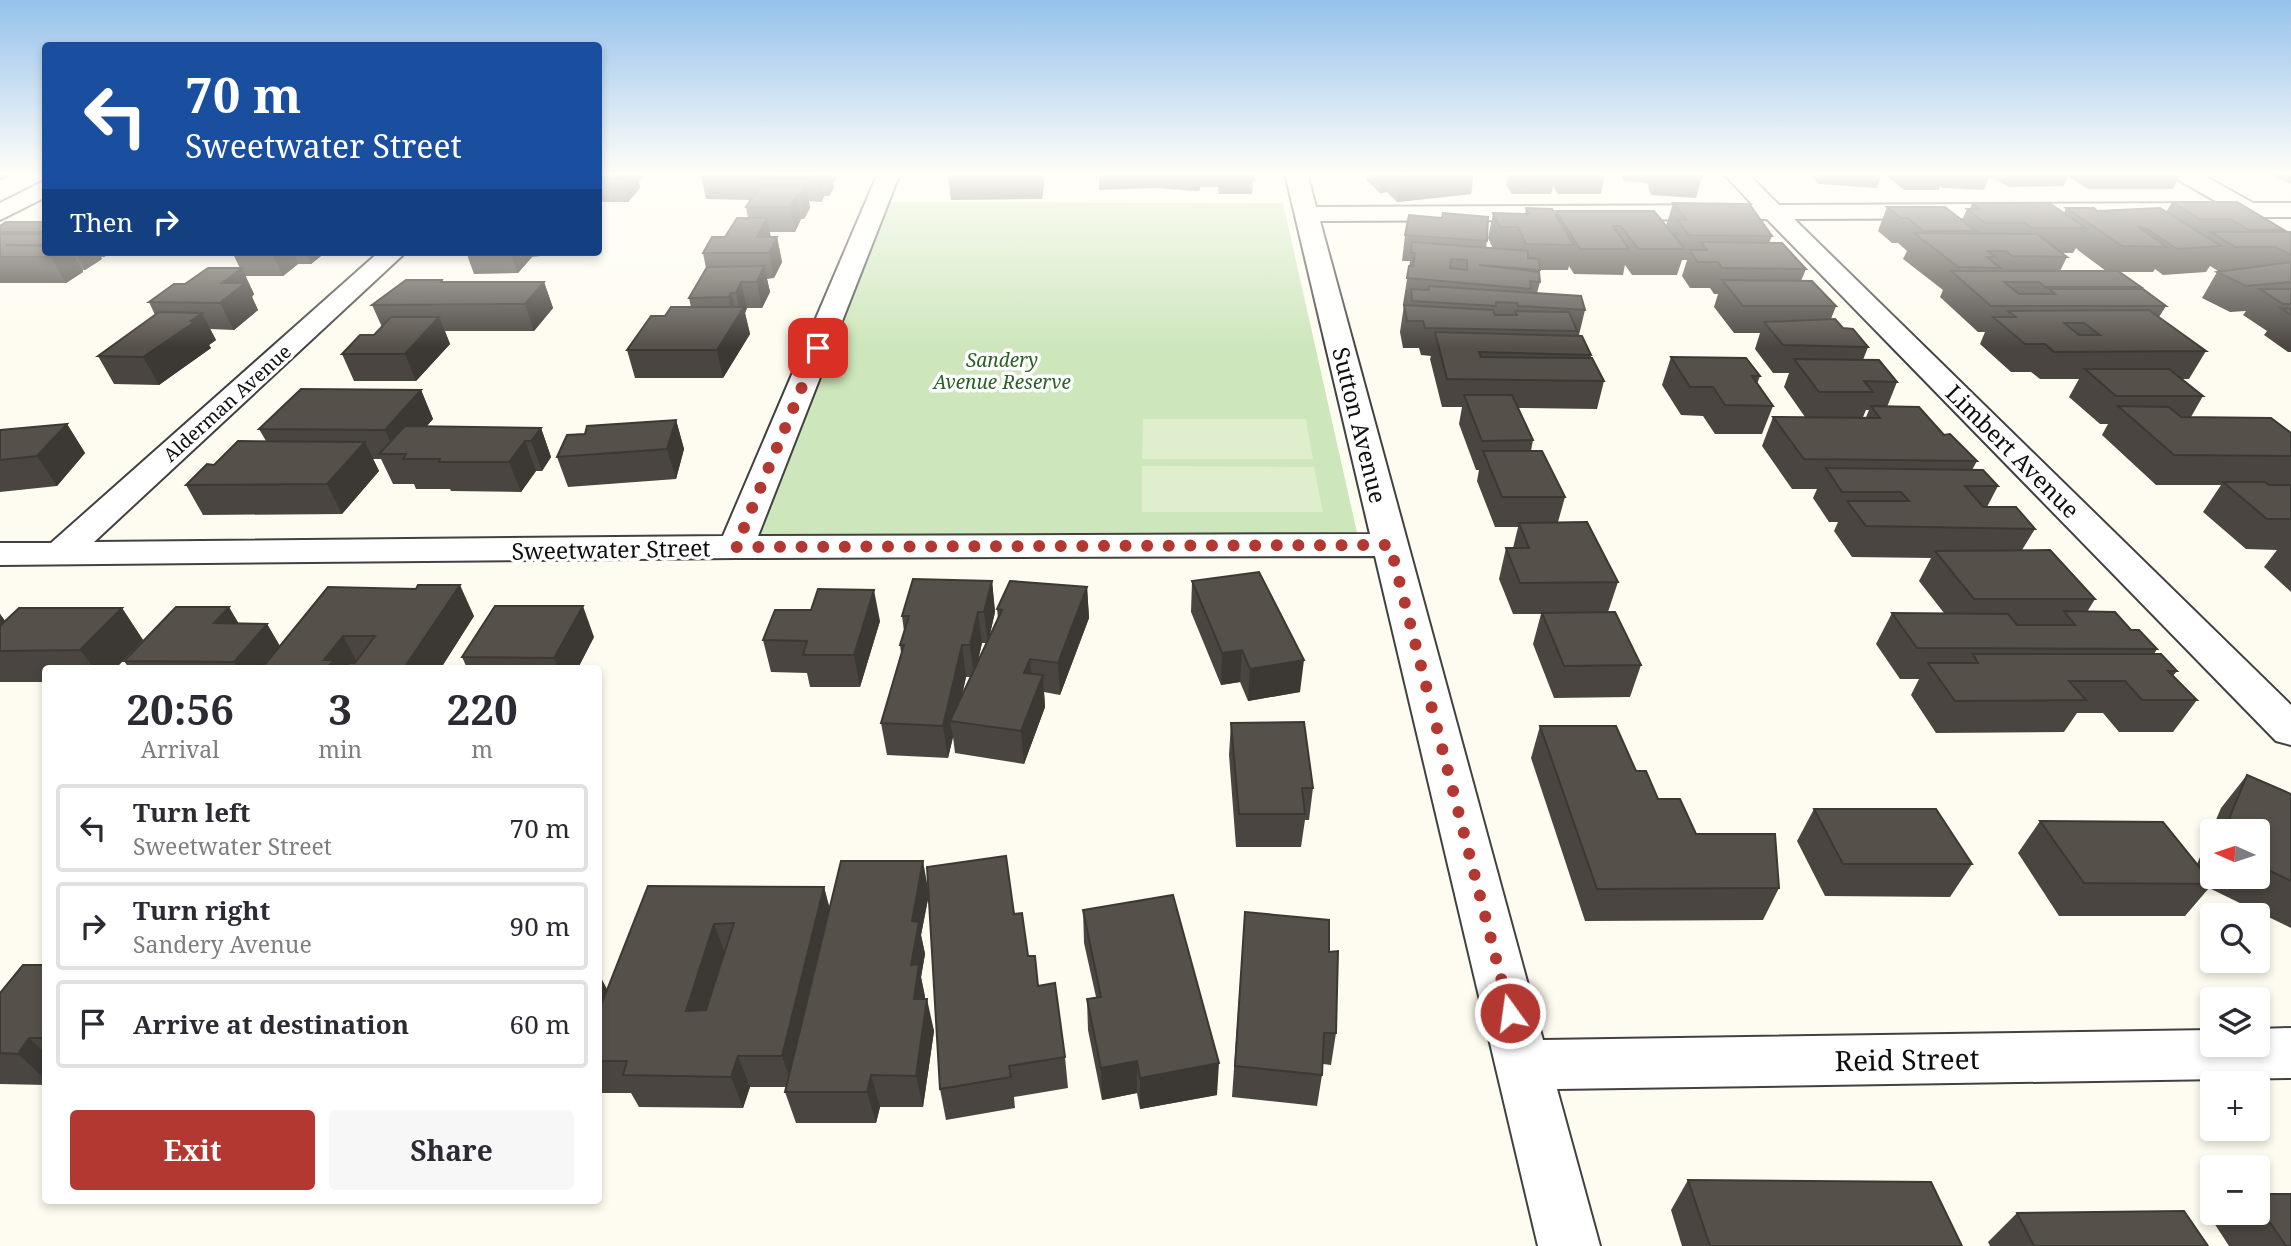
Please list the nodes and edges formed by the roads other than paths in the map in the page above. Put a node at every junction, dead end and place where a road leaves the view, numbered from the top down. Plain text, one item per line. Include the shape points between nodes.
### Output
1 (865, 231) edge
2 (1310, 231) edge
3 (1794, 231) edge
4 (390, 256) edge
5 (1390, 545) junction
6 (736, 547) junction
7 (0, 554) edge
8 (60, 554) junction
9 (2291, 730) edge
10 (2291, 1054) edge
11 (1523, 1065) junction
12 (1569, 1246) edge

1 - 6 street
2 - 5 street, Sutton Avenue
3 - 9 street, Limbert Avenue
4 - 8 street, Alderman Avenue
5 - 6 street, Sweetwater Street
5 - 11 street, Sutton Avenue
6 - 8 street, Sweetwater Street
7 - 8 street, Sweetwater Street
10 - 11 street, Reid Street
11 - 12 street, Sutton Avenue

